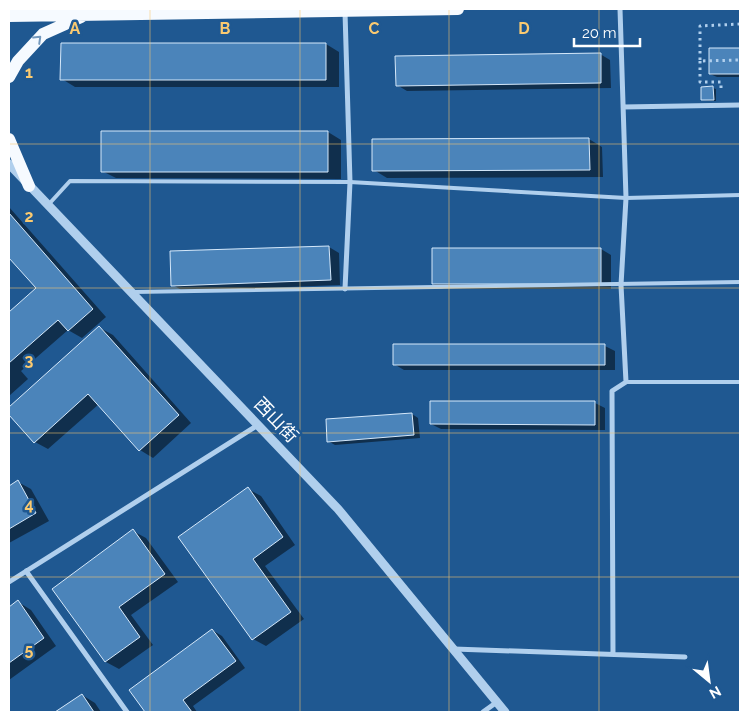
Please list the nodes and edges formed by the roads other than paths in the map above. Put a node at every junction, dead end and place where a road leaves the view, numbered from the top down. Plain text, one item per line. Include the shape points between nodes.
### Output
1 (458, 9) edge
2 (620, 9) edge
3 (345, 10) junction
4 (89, 14) junction
5 (9, 16) edge
6 (9, 78) edge
7 (740, 105) edge
8 (623, 107) junction
9 (9, 138) edge
10 (9, 164) edge
11 (350, 182) junction
12 (29, 186) junction
13 (740, 195) edge
14 (626, 198) junction
15 (48, 206) junction
16 (740, 282) edge
17 (622, 285) junction
18 (345, 289) junction
19 (130, 292) junction
20 (626, 382) junction
21 (740, 382) edge
22 (258, 425) junction
23 (26, 571) junction
24 (9, 582) edge
25 (454, 649) junction
26 (612, 654) junction
27 (685, 657) dead end
28 (497, 702) junction
29 (127, 712) edge
30 (483, 712) edge
31 (505, 712) edge

1 - 3 main road
2 - 8 street
3 - 4 main road
3 - 11 street
4 - 5 main road
6 -> 4 main road via 18,61 43,34
7 - 8 street
8 - 14 street
9 - 12 main road
10 - 12 street, 西山街
11 - 14 lane
11 - 15 lane via 70,181
11 - 18 street
12 - 15 street, 西山街
13 - 14 lane
14 - 17 street
15 - 19 street, 西山街
16 - 17 lane
17 - 18 lane
17 - 20 street
18 - 19 lane
19 - 22 street, 西山街
20 - 21 lane
20 - 26 street via 612,390
22 - 23 street
22 - 25 street, 西山街 via 338,509
23 - 24 street
23 - 29 street
25 - 26 street
25 - 28 street, 西山街
26 - 27 street
28 - 30 street
28 - 31 street, 西山街

